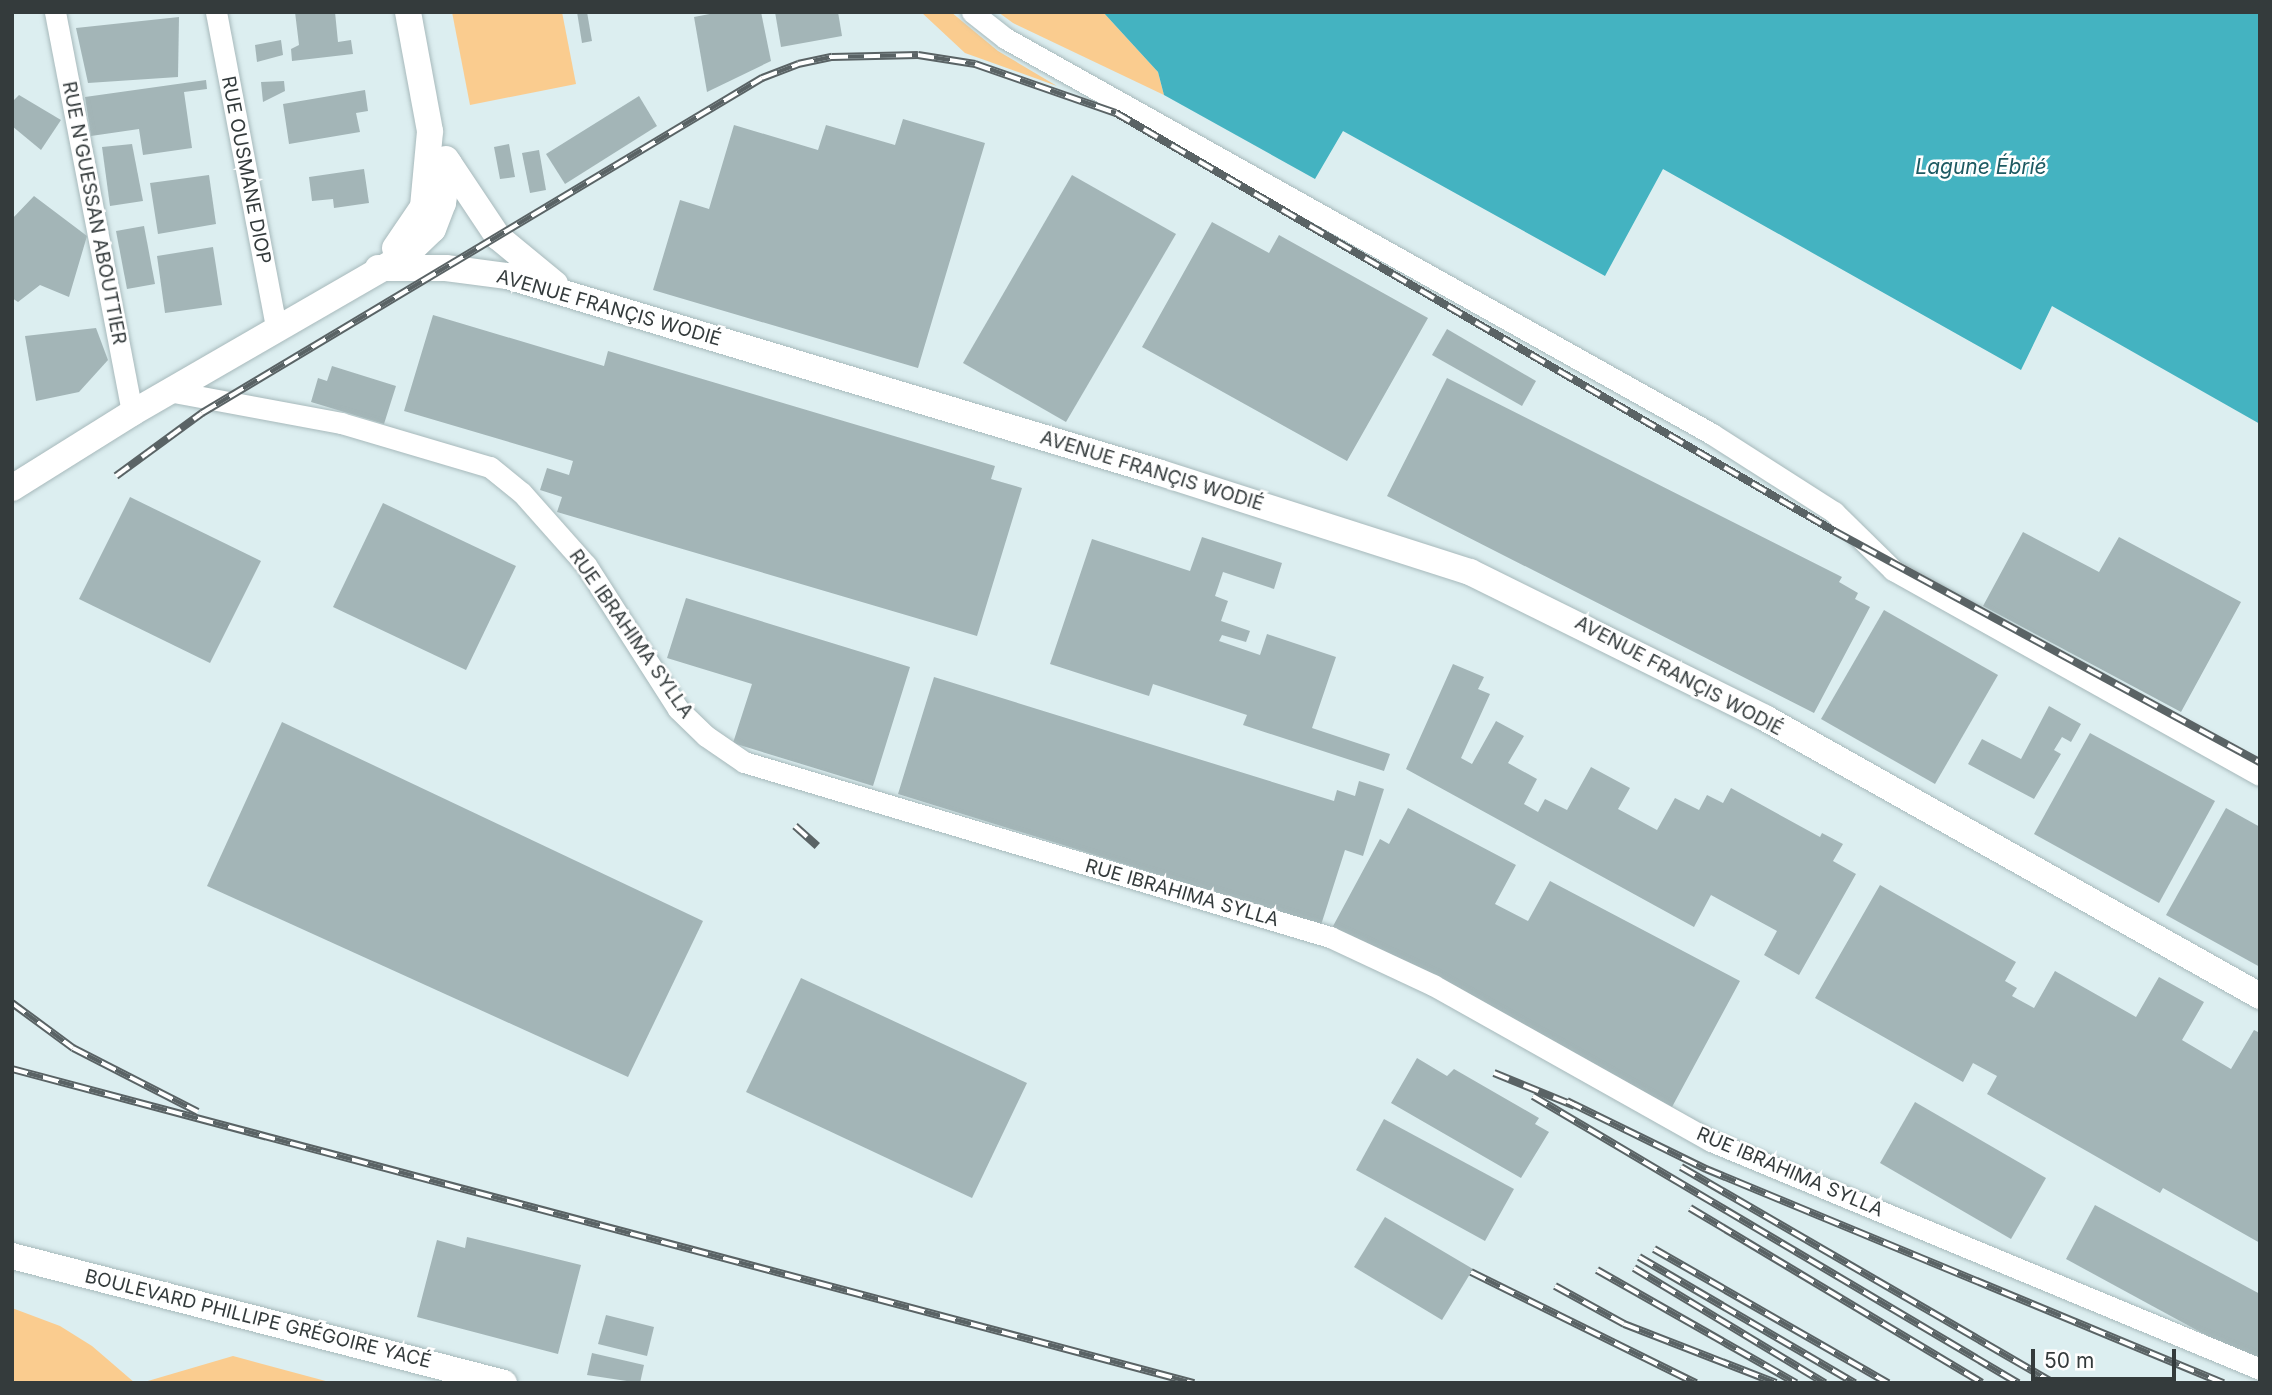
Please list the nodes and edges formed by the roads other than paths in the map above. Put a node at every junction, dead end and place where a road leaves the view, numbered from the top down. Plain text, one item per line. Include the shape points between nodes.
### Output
1 (55, 12) edge
2 (216, 12) edge
3 (408, 12) edge
4 (972, 12) edge
5 (430, 131) junction
6 (449, 163) junction
7 (377, 268) junction
8 (568, 294) junction
9 (276, 328) junction
10 (169, 391) junction
11 (132, 413) junction
12 (12, 488) edge
13 (2260, 775) edge
14 (2260, 996) edge
15 (12, 1256) edge
16 (2260, 1369) edge
17 (504, 1383) edge

1 - 11 street, RUE N'GUESSAN ABOUTTIER
2 - 9 street, RUE OUSMANE DIOP
3 - 5 main road
4 - 13 street via 1005,38 1712,434 1834,512 1893,570
5 - 6 main road
5 - 7 main road via 423,207 412,229
6 - 7 main road via 443,204 433,229 406,255
6 - 8 main road via 498,237
7 - 8 main road, AVENUE FRANÇIS WODIÉ via 480,271
7 - 9 main road
8 - 14 main road, AVENUE FRANÇIS WODIÉ via 1158,472 1470,572 1765,718
9 - 10 main road
10 - 11 main road
10 - 16 street, RUE IBRAHIMA SYLLA via 341,423 490,467 522,492 586,565 678,709 706,736 744,762 1330,937 1433,985 1711,1141
11 - 12 main road
15 - 17 main road, BOULEVARD PHILLIPE GRÉGOIRE YACÉ

